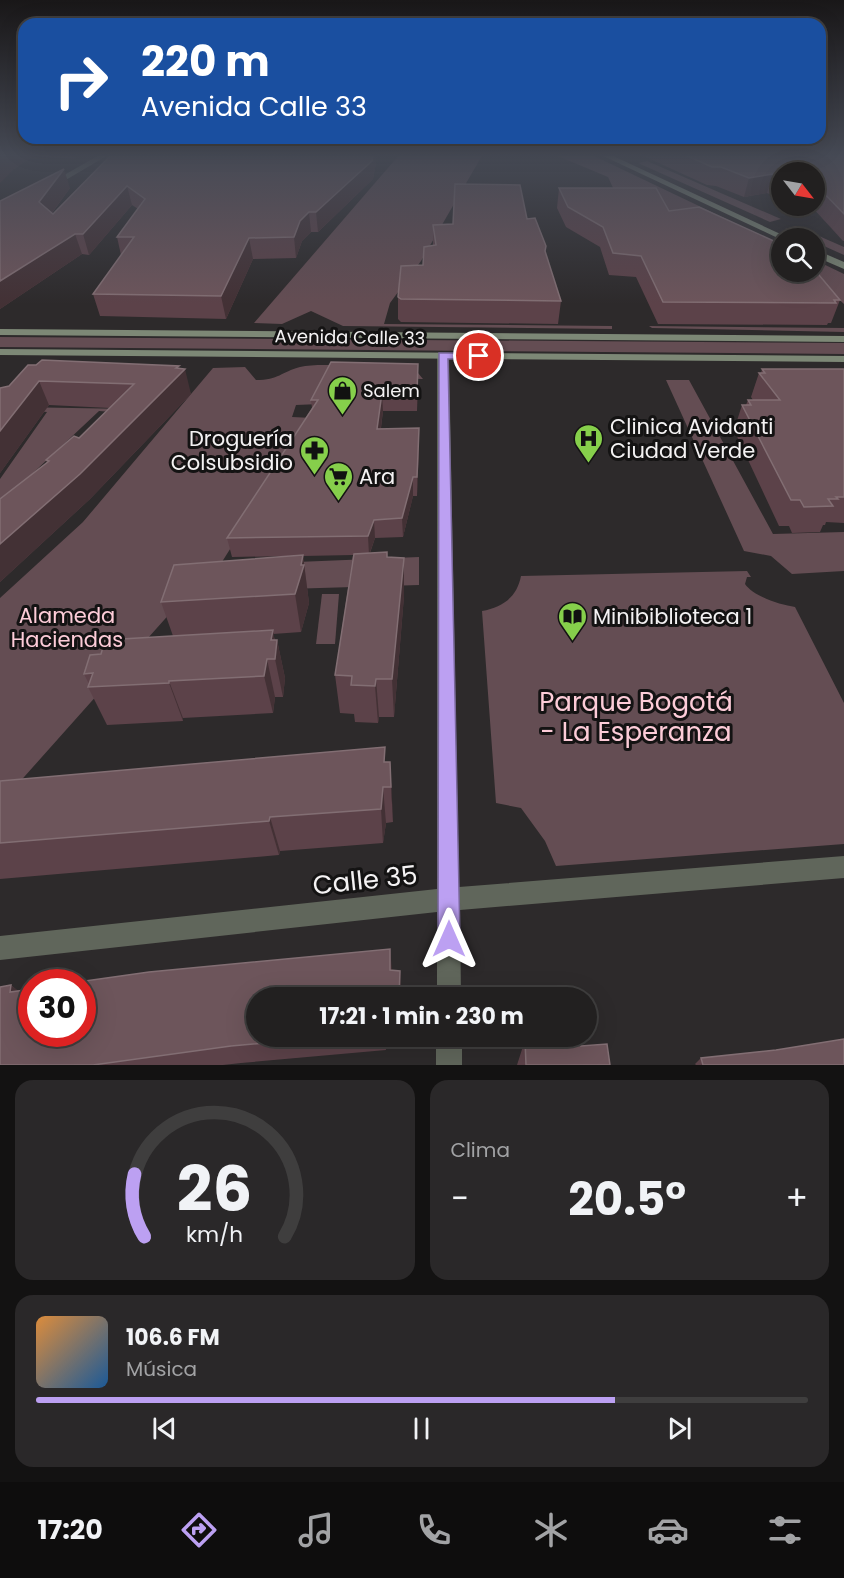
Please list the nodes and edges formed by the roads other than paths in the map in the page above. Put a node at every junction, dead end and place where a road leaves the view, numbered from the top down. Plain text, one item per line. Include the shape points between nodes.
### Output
1 (710, 204) edge
2 (771, 232) edge
3 (825, 257) edge
4 (844, 266) edge
5 (0, 332) edge
6 (844, 339) edge
7 (0, 352) edge
8 (443, 356) junction
9 (844, 359) edge
10 (844, 867) edge
11 (449, 899) junction
12 (0, 948) edge
13 (449, 987) edge
14 (449, 1047) edge
15 (449, 1065) edge

1 - 2 main road
3 - 4 main road
5 - 6 main road, Avenida Calle 33
7 - 8 main road, Avenida Calle 33
8 - 9 main road, Avenida Calle 33
8 - 11 street
10 - 11 street, Calle 35
11 - 12 street, Calle 35
11 - 13 street
14 - 15 street

